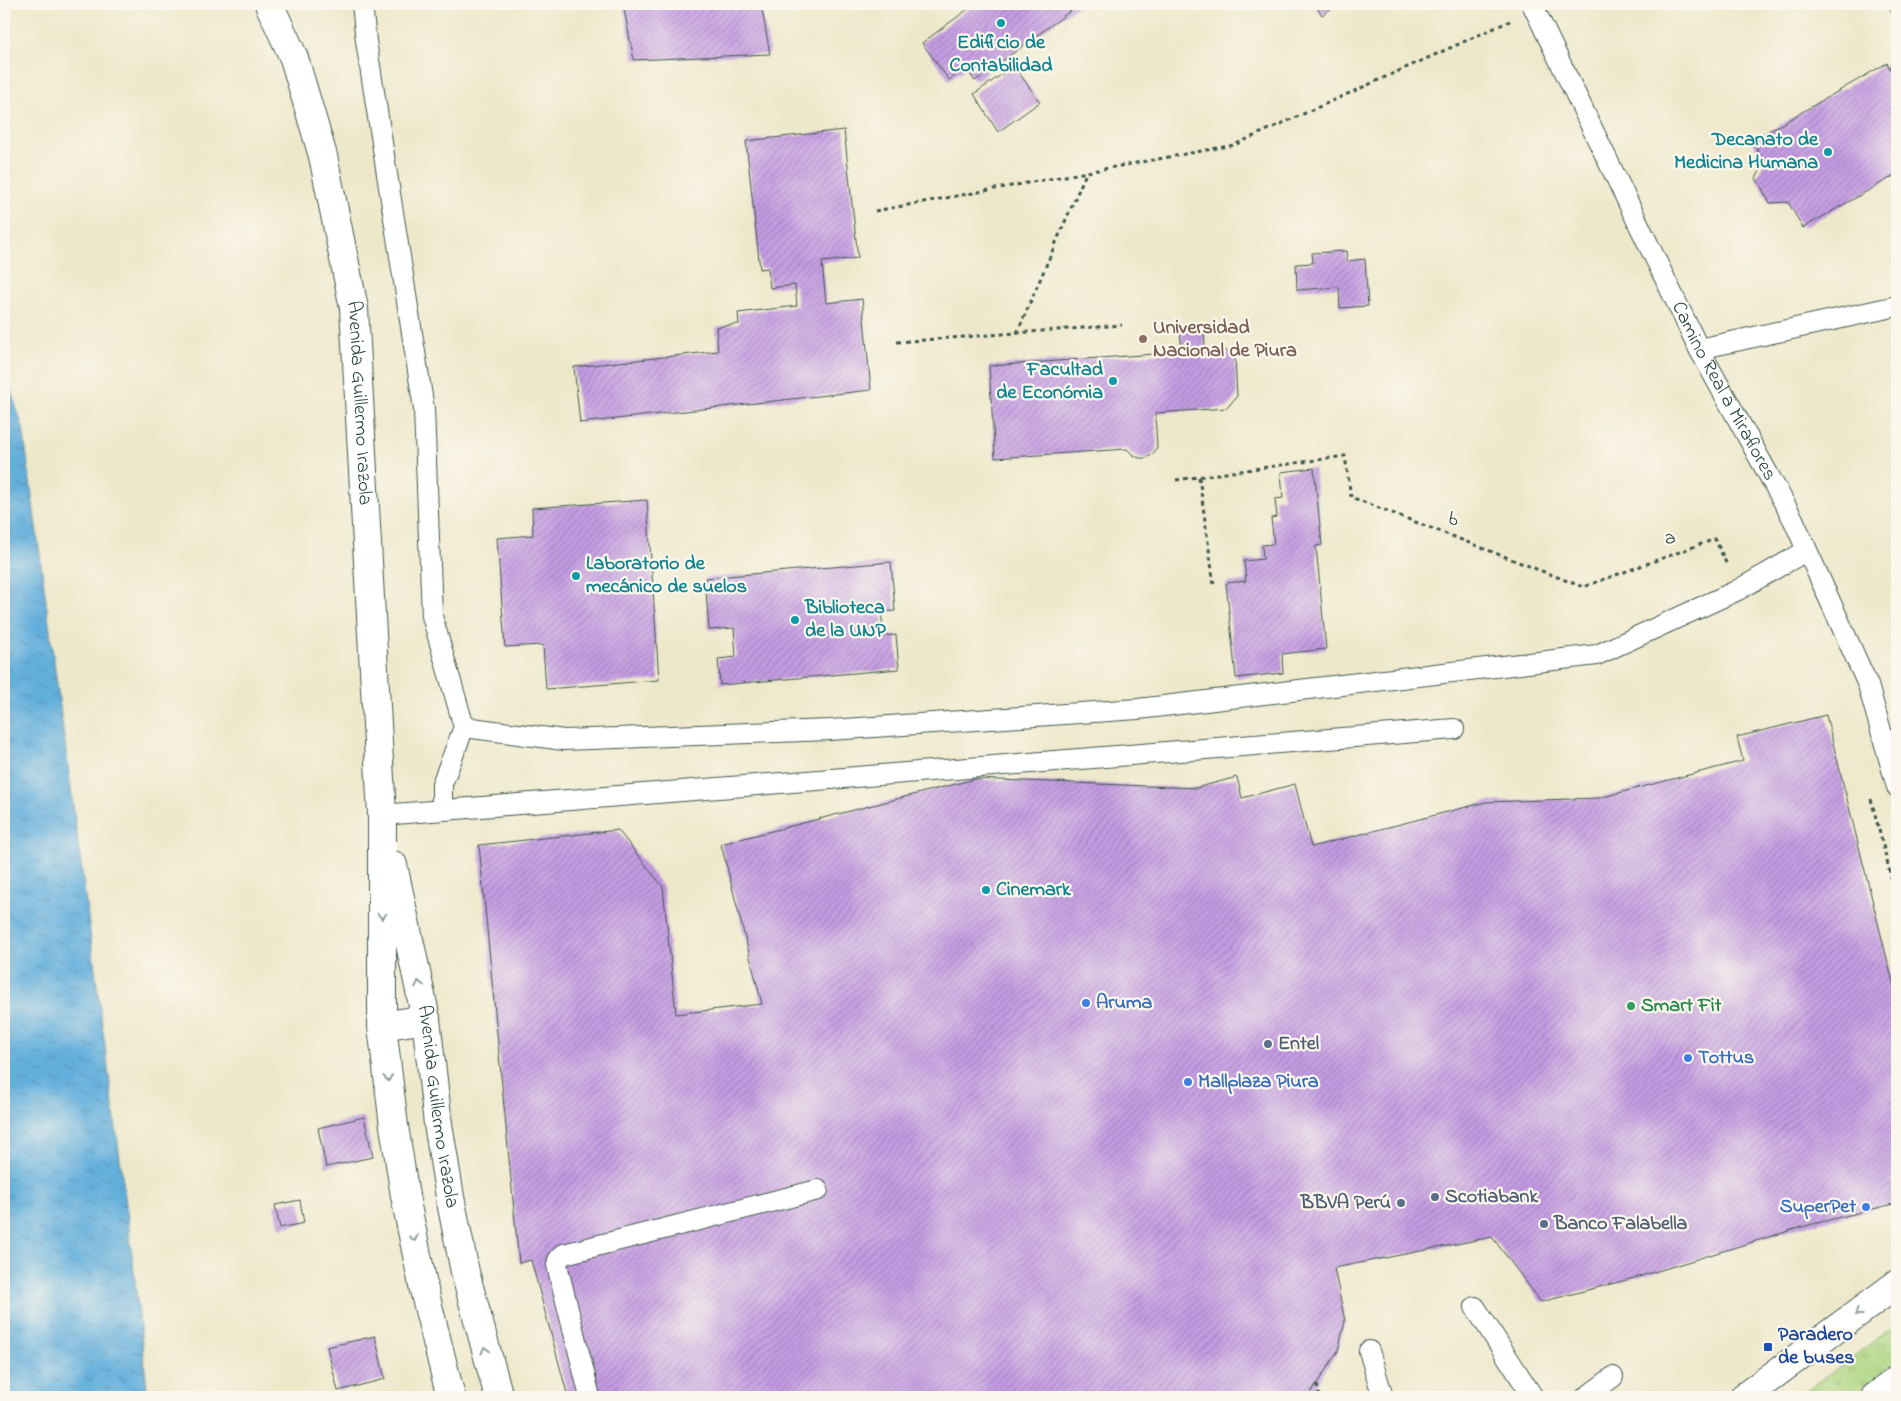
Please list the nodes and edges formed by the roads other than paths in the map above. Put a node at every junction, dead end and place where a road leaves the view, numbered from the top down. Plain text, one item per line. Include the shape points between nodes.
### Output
1 (269, 4) edge
2 (362, 4) edge
3 (1533, 7) edge
4 (1897, 306) edge
5 (1699, 349) junction
6 (1806, 551) junction
7 (464, 727) junction
8 (1454, 729) dead end
9 (1897, 787) edge
10 (442, 810) junction
11 (382, 815) junction
12 (426, 1019) junction
13 (382, 1026) junction
14 (818, 1190) dead end
15 (1897, 1284) edge
16 (1475, 1307) dead end
17 (1369, 1352) dead end
18 (1613, 1377) dead end
19 (1897, 1380) edge
20 (451, 1397) edge
21 (498, 1397) edge
22 (590, 1397) edge
23 (1383, 1397) edge
24 (1533, 1397) edge
25 (1586, 1397) edge
26 (1744, 1397) edge
27 (1875, 1397) edge

1 - 11 main road, Avenida Guillermo Irazola via 294,58 323,156 354,308
2 - 7 lane via 424,409 432,616
3 - 5 lane, Camino Real a Miraflores
4 - 5 lane
5 - 6 lane, Camino Real a Miraflores via 1793,519
6 - 7 lane via 1738,590 1598,655 1138,709 830,730 564,740
6 - 9 lane, Camino Real a Miraflores via 1868,685
7 - 10 lane via 442,784
8 - 10 lane
10 - 11 lane
12 -> 11 main road, Avenida Guillermo Irazola
11 -> 13 main road, Avenida Guillermo Irazola
12 - 13 main road
21 -> 12 main road, Avenida Guillermo Irazola via 465,1272 450,1197
13 -> 20 main road, Avenida Guillermo Irazola via 405,1196
14 - 22 lane via 564,1254 557,1265
15 -> 26 main road
16 - 24 lane
17 - 23 lane
18 - 25 lane
19 - 27 main road

